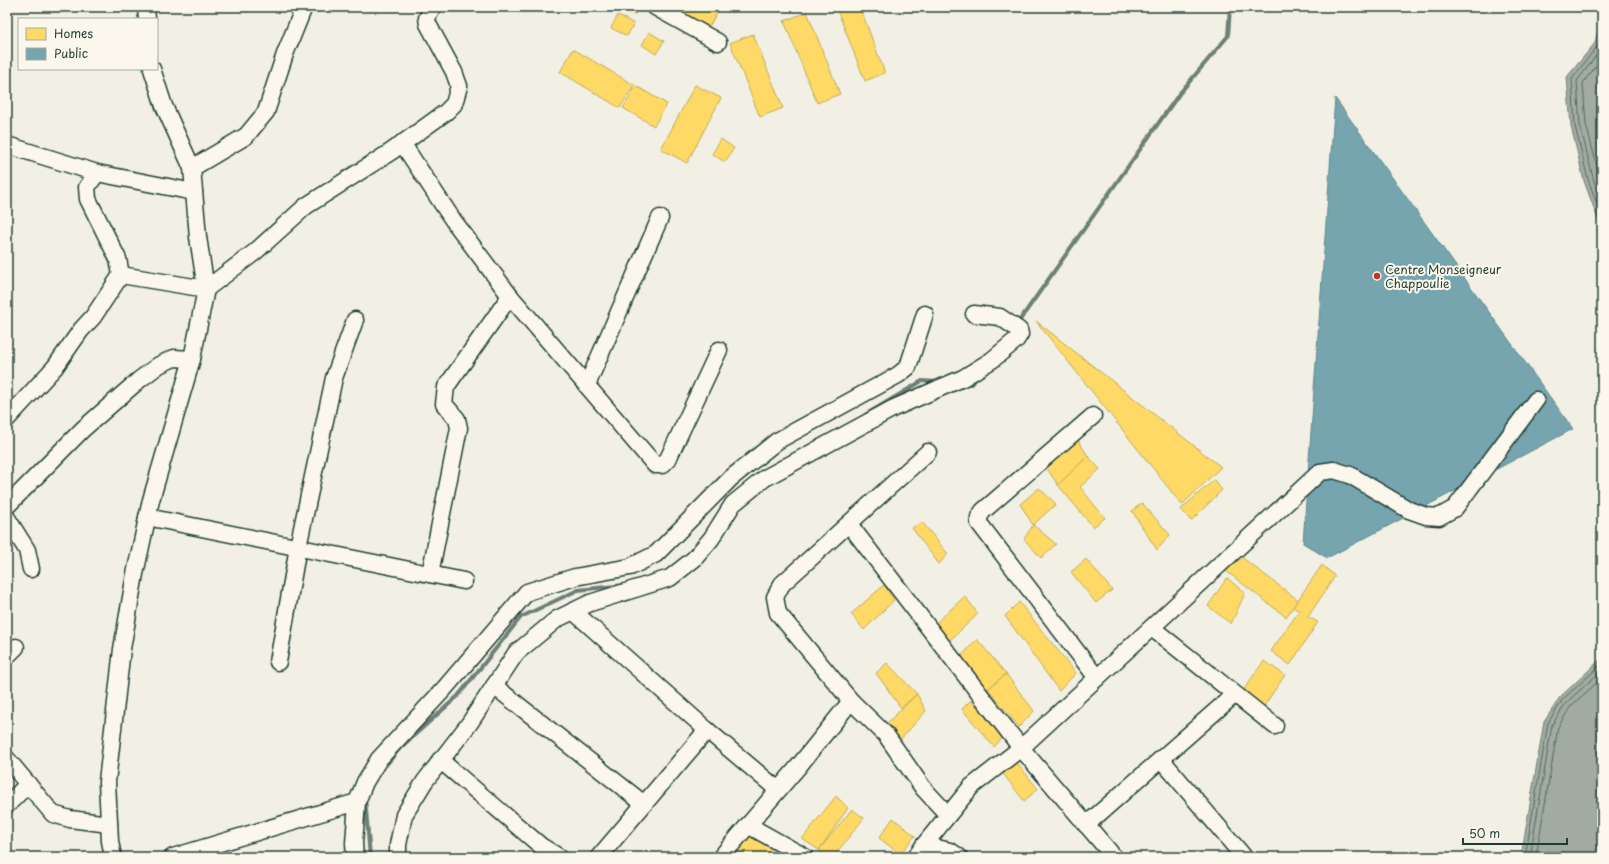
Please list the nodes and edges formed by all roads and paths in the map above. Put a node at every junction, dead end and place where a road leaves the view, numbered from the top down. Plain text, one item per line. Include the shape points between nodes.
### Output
1 (146, 7) edge
2 (304, 7) edge
3 (433, 7) edge
4 (655, 7) edge
5 (147, 18) edge
6 (718, 42) dead end
7 (152, 70) edge
8 (402, 143) junction
9 (7, 145) edge
10 (192, 168) junction
11 (97, 173) junction
12 (194, 192) junction
13 (660, 218) dead end
14 (121, 275) junction
15 (206, 289) junction
16 (510, 296) junction
17 (925, 314) dead end
18 (974, 314) dead end
19 (355, 320) dead end
20 (719, 350) dead end
21 (192, 359) junction
22 (587, 385) junction
23 (1536, 400) dead end
24 (1093, 416) dead end
25 (7, 419) edge
26 (928, 452) dead end
27 (7, 506) edge
28 (147, 517) junction
29 (7, 518) edge
30 (849, 524) junction
31 (298, 548) junction
32 (31, 569) dead end
33 (430, 574) junction
34 (464, 581) dead end
35 (573, 611) junction
36 (1152, 628) junction
37 (278, 662) dead end
38 (1096, 678) junction
39 (494, 686) junction
40 (1234, 695) junction
41 (850, 701) junction
42 (1275, 726) dead end
43 (707, 730) junction
44 (1021, 748) junction
45 (7, 759) edge
46 (1160, 759) junction
47 (440, 760) junction
48 (28, 784) junction
49 (778, 790) junction
50 (357, 802) junction
51 (644, 804) junction
52 (7, 805) edge
53 (948, 815) junction
54 (109, 824) junction
55 (748, 825) junction
56 (1086, 825) junction
57 (920, 851) edge
58 (538, 852) edge
59 (112, 857) edge
60 (173, 857) edge
61 (355, 857) edge
62 (398, 857) edge
63 (559, 857) edge
64 (599, 857) edge
65 (721, 857) edge
66 (804, 857) edge
67 (959, 857) edge
68 (1114, 857) edge
69 (1244, 857) edge

1 - 5 street
2 - 10 street via 266,112 246,136
3 - 8 street via 428,24 454,72 459,86 458,95 446,112
4 - 6 street
7 - 10 street via 164,106
8 - 15 street via 306,206 255,252
8 - 16 street via 453,220
9 - 11 street
10 - 12 street
11 - 12 street
11 - 14 street via 87,187 88,199 118,259
12 - 15 street
13 - 22 street
14 - 15 street
14 - 25 street via 55,367
15 - 21 street
16 - 22 street
16 - 33 street via 446,387 444,404 457,419 459,428
17 - 50 street via 908,367 898,375 777,441 731,478 656,554 630,567 575,577 527,592 444,689 379,759
18 - 35 street via 1000,316 1019,330 1020,334 992,360 963,378 894,408 764,478 733,504 707,544 694,559 670,578 590,603
19 - 31 street via 334,378
20 - 22 street via 668,459 662,466 656,465
21 - 27 street via 174,358 159,365 139,380 83,429
21 - 28 street
23 - 36 street via 1455,508 1438,517 1426,516 1409,510 1350,476 1334,470 1320,472
24 - 38 street via 983,511 979,523
26 - 30 street
28 - 31 street
28 - 54 street via 122,649 115,701 107,782
29 - 32 street via 27,550
30 - 41 street via 782,584 775,597 778,612
30 - 44 street
31 - 33 street
31 - 37 street
33 - 34 street
35 - 39 street via 556,619 516,653
35 - 43 street
36 - 38 street
36 - 40 street
38 - 44 street
39 - 47 street via 469,724
39 - 51 street
40 - 42 street
40 - 46 street
41 - 49 street
41 - 53 street via 886,735 923,788
43 - 49 street
43 - 51 street
44 - 53 street via 971,786
44 - 56 street
45 - 48 street
46 - 56 street
46 - 69 street
47 - 58 street
47 - 62 street via 404,815
48 - 52 street
48 - 54 street via 53,814
49 - 55 street
50 - 60 street
50 - 61 street
51 - 64 street
53 - 57 street
54 - 59 street
55 - 65 street
55 - 66 street
56 - 68 street
57 - 67 street via 950,851
58 - 63 street

